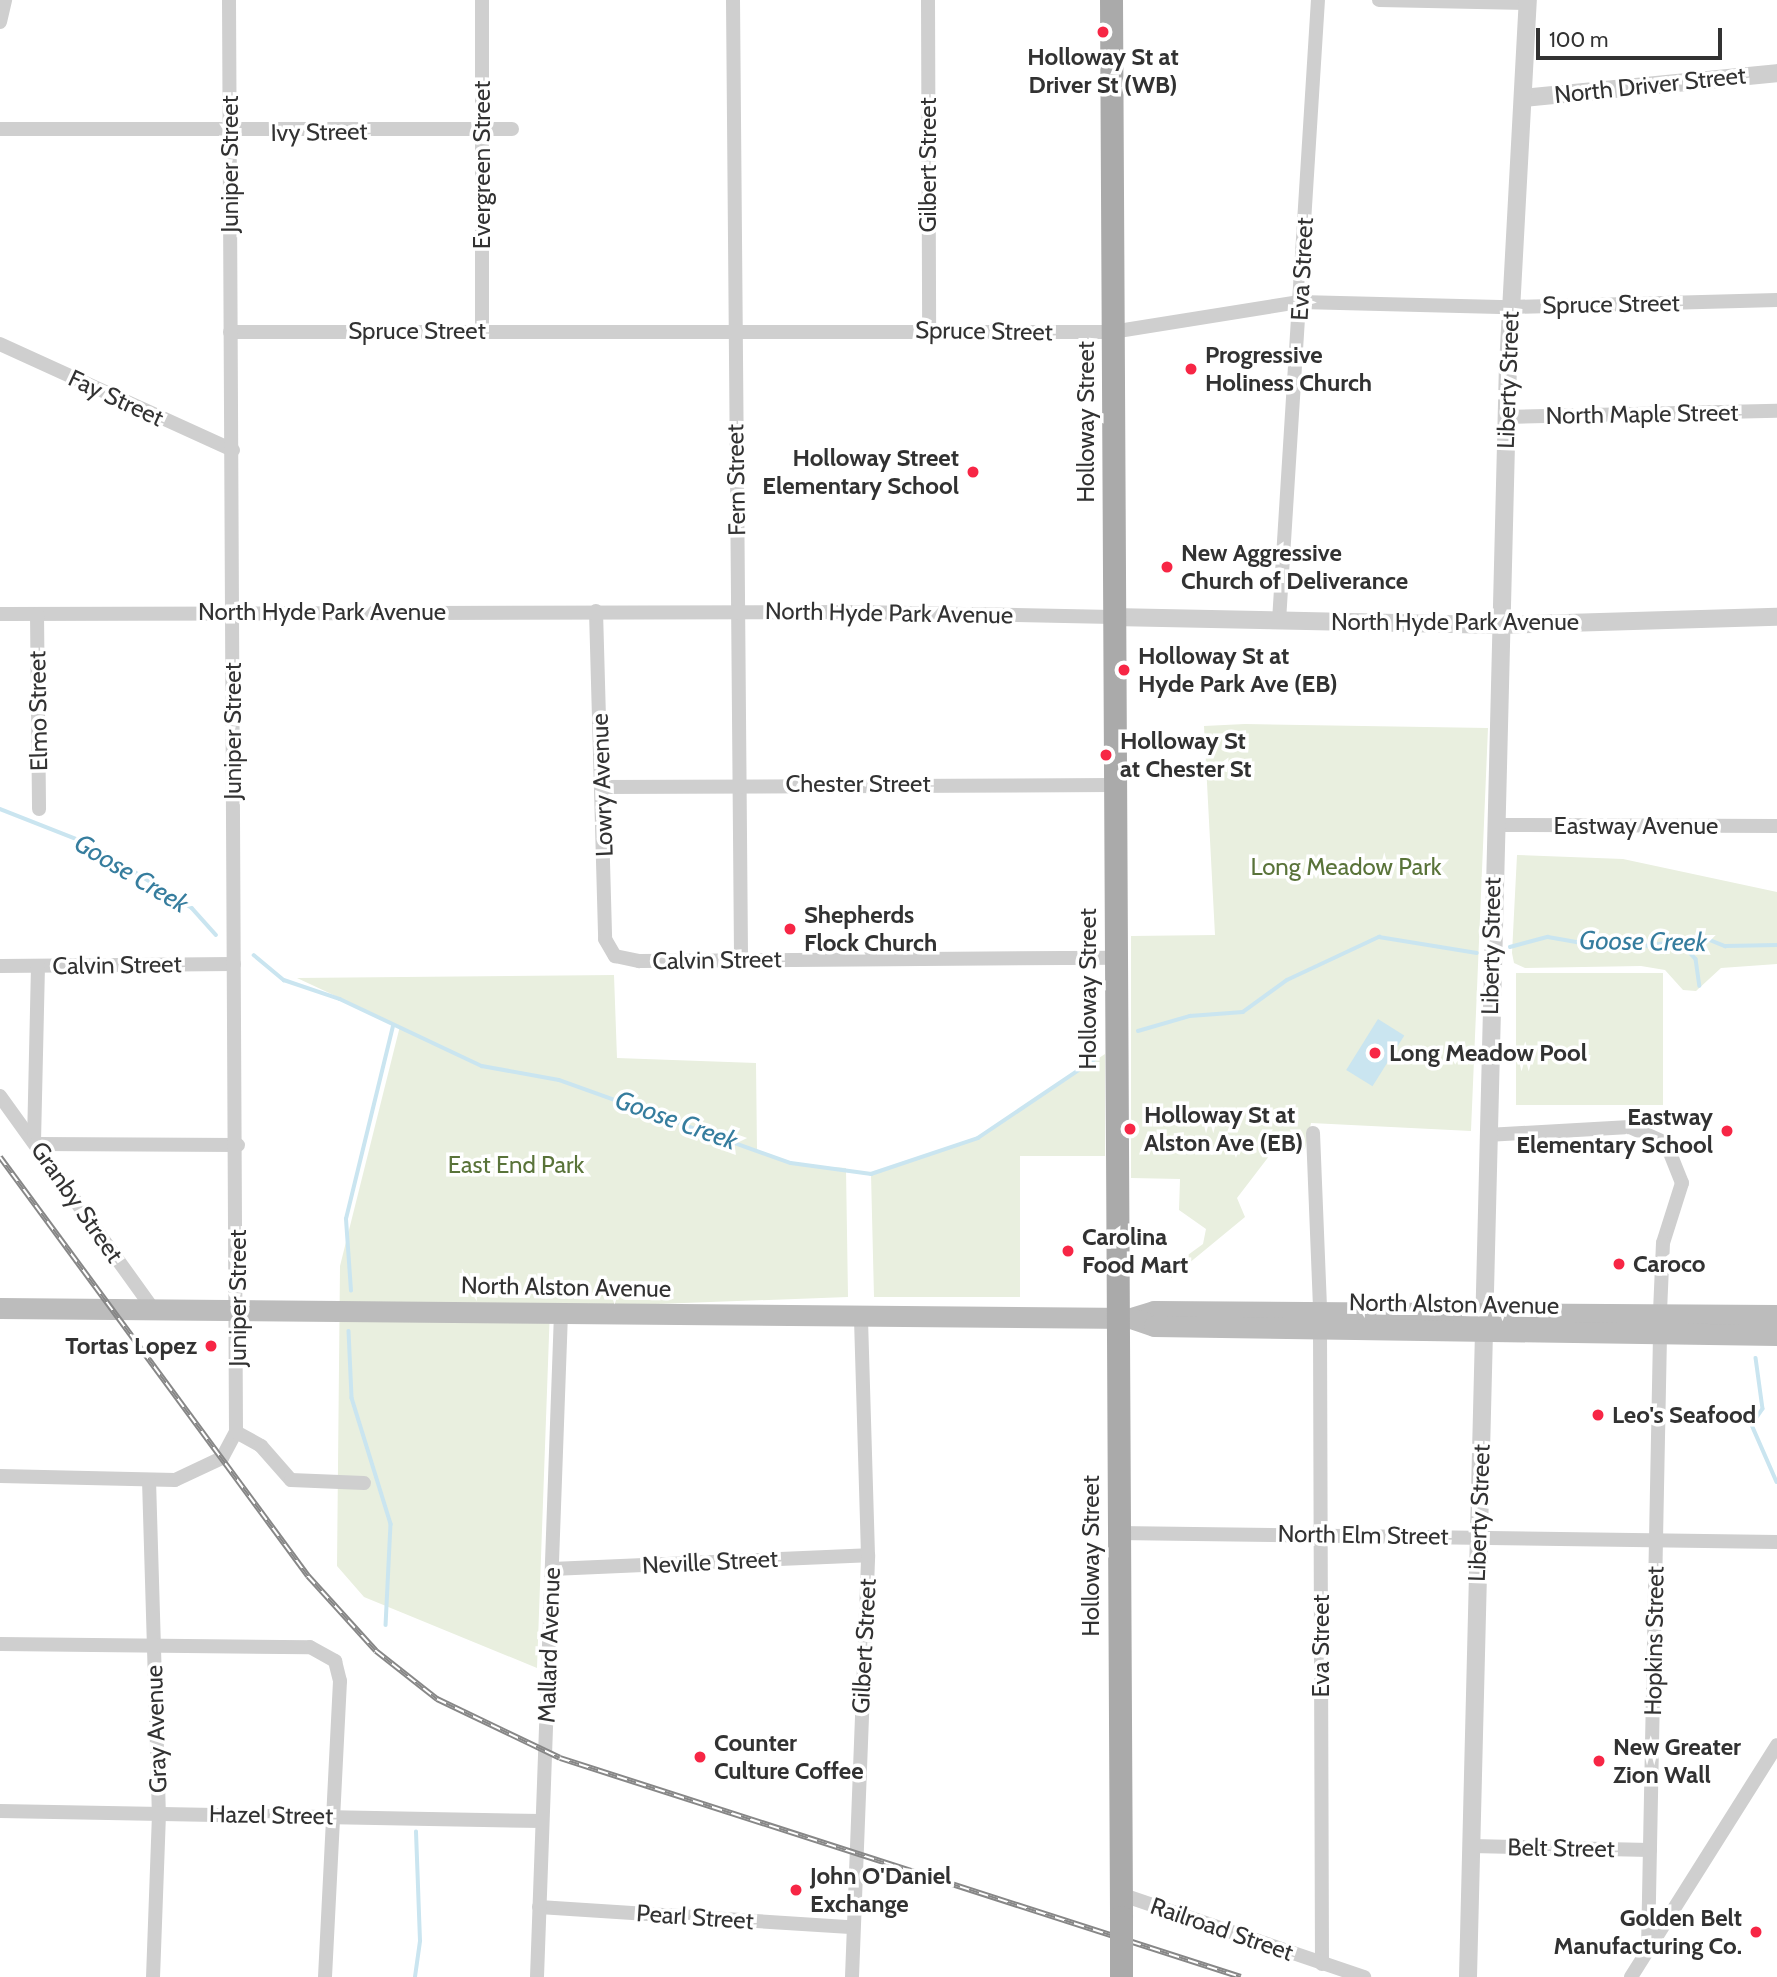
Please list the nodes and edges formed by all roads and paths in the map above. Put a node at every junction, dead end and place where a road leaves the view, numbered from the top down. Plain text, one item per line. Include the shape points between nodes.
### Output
1 (5, 0) edge
2 (229, 0) edge
3 (482, 0) edge
4 (733, 0) edge
5 (928, 0) edge
6 (1111, 0) edge
7 (1318, 0) edge
8 (1380, 0) edge
9 (1528, 2) edge
10 (0, 22) edge
11 (1777, 73) edge
12 (1523, 98) junction
13 (0, 129) edge
14 (512, 129) dead end
15 (482, 130) junction
16 (230, 133) junction
17 (1777, 300) edge
18 (1300, 302) junction
19 (1510, 307) junction
20 (482, 330) junction
21 (735, 330) junction
22 (929, 330) junction
23 (230, 332) junction
24 (1112, 332) junction
25 (0, 344) edge
26 (1777, 411) edge
27 (1506, 417) junction
28 (233, 450) junction
29 (596, 611) junction
30 (738, 611) junction
31 (232, 612) junction
32 (0, 614) edge
33 (37, 614) junction
34 (1113, 617) junction
35 (1777, 617) edge
36 (1279, 621) junction
37 (1500, 625) junction
38 (739, 785) junction
39 (1114, 785) junction
40 (602, 787) junction
41 (39, 809) dead end
42 (1494, 825) junction
43 (1777, 826) edge
44 (615, 956) joint
45 (1114, 958) junction
46 (741, 960) junction
47 (234, 964) junction
48 (0, 966) edge
49 (38, 966) junction
50 (0, 1096) edge
51 (1313, 1133) dead end
52 (1487, 1135) junction
53 (35, 1143) junction
54 (238, 1145) junction
55 (0, 1308) edge
56 (153, 1309) junction
57 (239, 1310) junction
58 (561, 1313) junction
59 (1777, 1315) edge
60 (861, 1316) junction
61 (1123, 1318) junction
62 (1320, 1320) junction
63 (1487, 1321) junction
64 (1660, 1323) junction
65 (1777, 1335) edge
66 (236, 1432) junction
67 (0, 1476) edge
68 (149, 1480) junction
69 (365, 1483) dead end
70 (1117, 1533) junction
71 (1321, 1535) junction
72 (1478, 1537) junction
73 (1657, 1540) junction
74 (1777, 1542) edge
75 (868, 1555) junction
76 (552, 1569) junction
77 (0, 1644) edge
78 (153, 1646) junction
79 (1777, 1745) edge
80 (0, 1811) edge
81 (159, 1814) junction
82 (332, 1815) junction
83 (542, 1821) junction
84 (1472, 1846) junction
85 (1650, 1850) junction
86 (1121, 1906) junction
87 (539, 1907) junction
88 (850, 1927) junction
89 (1648, 1949) junction
90 (1322, 1964) junction
91 (1121, 1976) edge
92 (153, 1977) edge
93 (325, 1977) edge
94 (537, 1977) edge
95 (852, 1977) edge
96 (1364, 1977) edge
97 (1468, 1977) edge
98 (1631, 1977) edge

1 - 10 street
2 - 16 street, Juniper Street
3 - 15 street, Evergreen Street
4 - 21 street, Fern Street
5 - 22 street, Gilbert Street
6 - 24 main road, Holloway Street
7 - 18 street, Eva Street
8 - 9 street
9 - 12 street, Liberty Street
11 - 12 street, North Driver Street
12 - 19 street, Liberty Street
13 - 16 street, Ivy Street
14 - 15 street, Ivy Street
15 - 16 street, Ivy Street
15 - 20 street, Evergreen Street
16 - 23 street, Juniper Street
17 - 19 street, Spruce Street
18 - 19 street, Spruce Street
18 - 24 street, Spruce Street
18 - 36 street, Eva Street
19 - 27 street, Liberty Street
20 - 21 street, Spruce Street
20 - 23 street, Spruce Street
21 - 22 street, Spruce Street
21 - 30 street, Fern Street
22 - 24 street, Spruce Street
23 - 28 street, Juniper Street
24 - 34 main road, Holloway Street
25 - 28 street, Fay Street
26 - 27 street, North Maple Street
27 - 37 street, Liberty Street
28 - 31 street, Juniper Street
29 - 30 street, North Hyde Park Avenue
29 - 31 street, North Hyde Park Avenue
29 - 40 street, Lowry Avenue
30 - 34 street, North Hyde Park Avenue
30 - 38 street, Fern Street
31 - 33 street, North Hyde Park Avenue
31 - 47 street, Juniper Street
32 - 33 street, North Hyde Park Avenue
33 - 41 street, Elmo Street
34 - 36 street, North Hyde Park Avenue
34 - 39 main road, Holloway Street
35 - 37 street, North Hyde Park Avenue
36 - 37 street, North Hyde Park Avenue
37 - 42 street, Liberty Street
38 - 39 street, Chester Street
38 - 40 street, Chester Street
38 - 46 street, Fern Street
39 - 45 main road, Holloway Street
40 - 44 street, Lowry Avenue via 605,939
42 - 43 street, Eastway Avenue
42 - 52 street, Liberty Street
44 - 46 street, Calvin Street
45 - 46 street, Calvin Street
45 - 61 main road, Holloway Street
47 - 49 street, Calvin Street
47 - 54 street, Juniper Street
48 - 49 street, Calvin Street
49 - 53 street
50 - 53 street, Granby Street
51 - 62 street, Eva Street
52 - 63 street, Liberty Street
52 - 64 street, Hopkins Street via 1630,1127 1666,1143 1682,1183 1663,1243
53 - 54 street
53 - 56 street, Granby Street
54 - 57 street, Juniper Street
55 - 56 main road, North Alston Avenue
56 - 57 main road, North Alston Avenue
57 - 58 main road, North Alston Avenue
57 - 66 street, Juniper Street
58 - 60 main road, North Alston Avenue
58 - 76 street, Mallard Avenue
59 - 64 main road, North Alston Avenue
60 - 61 main road, North Alston Avenue
60 - 75 street, Gilbert Street
61 - 62 main road, North Alston Avenue via 1154,1311
61 - 70 main road, Holloway Street
62 - 63 main road, North Alston Avenue
62 - 71 street, Eva Street
63 - 64 main road, North Alston Avenue
63 - 72 street, Liberty Street
64 - 65 main road, North Alston Avenue
64 - 73 street, Hopkins Street
66 - 68 street, Juniper Street via 222,1458 194,1475
66 - 69 street via 261,1446 291,1480
67 - 68 street
68 - 78 street, Gray Avenue
70 - 71 street, North Elm Street
70 - 86 main road, Holloway Street
71 - 72 street, North Elm Street
71 - 90 street, Eva Street
72 - 73 street, North Elm Street
72 - 84 street, Liberty Street
73 - 74 street, North Elm Street
73 - 85 street, Hopkins Street
75 - 76 street, Neville Street
75 - 88 street, Gilbert Street
76 - 83 street, Mallard Avenue
77 - 78 street
78 - 81 street, Gray Avenue
78 - 82 street via 310,1647 335,1661 340,1681
79 - 89 street
80 - 81 street, Hazel Street
81 - 82 street, Hazel Street
81 - 92 street, Gray Avenue
82 - 83 street, Hazel Street
82 - 93 street
83 - 87 street, Mallard Avenue
84 - 85 street, Belt Street
84 - 97 street, Liberty Street
85 - 89 street, Hopkins Street
86 - 90 street, Railroad Street
86 - 91 main road, Holloway Street, bridge
87 - 88 street, Pearl Street
87 - 94 street, Mallard Avenue
88 - 95 street, Gilbert Street
89 - 98 street
90 - 96 street, Railroad Street

